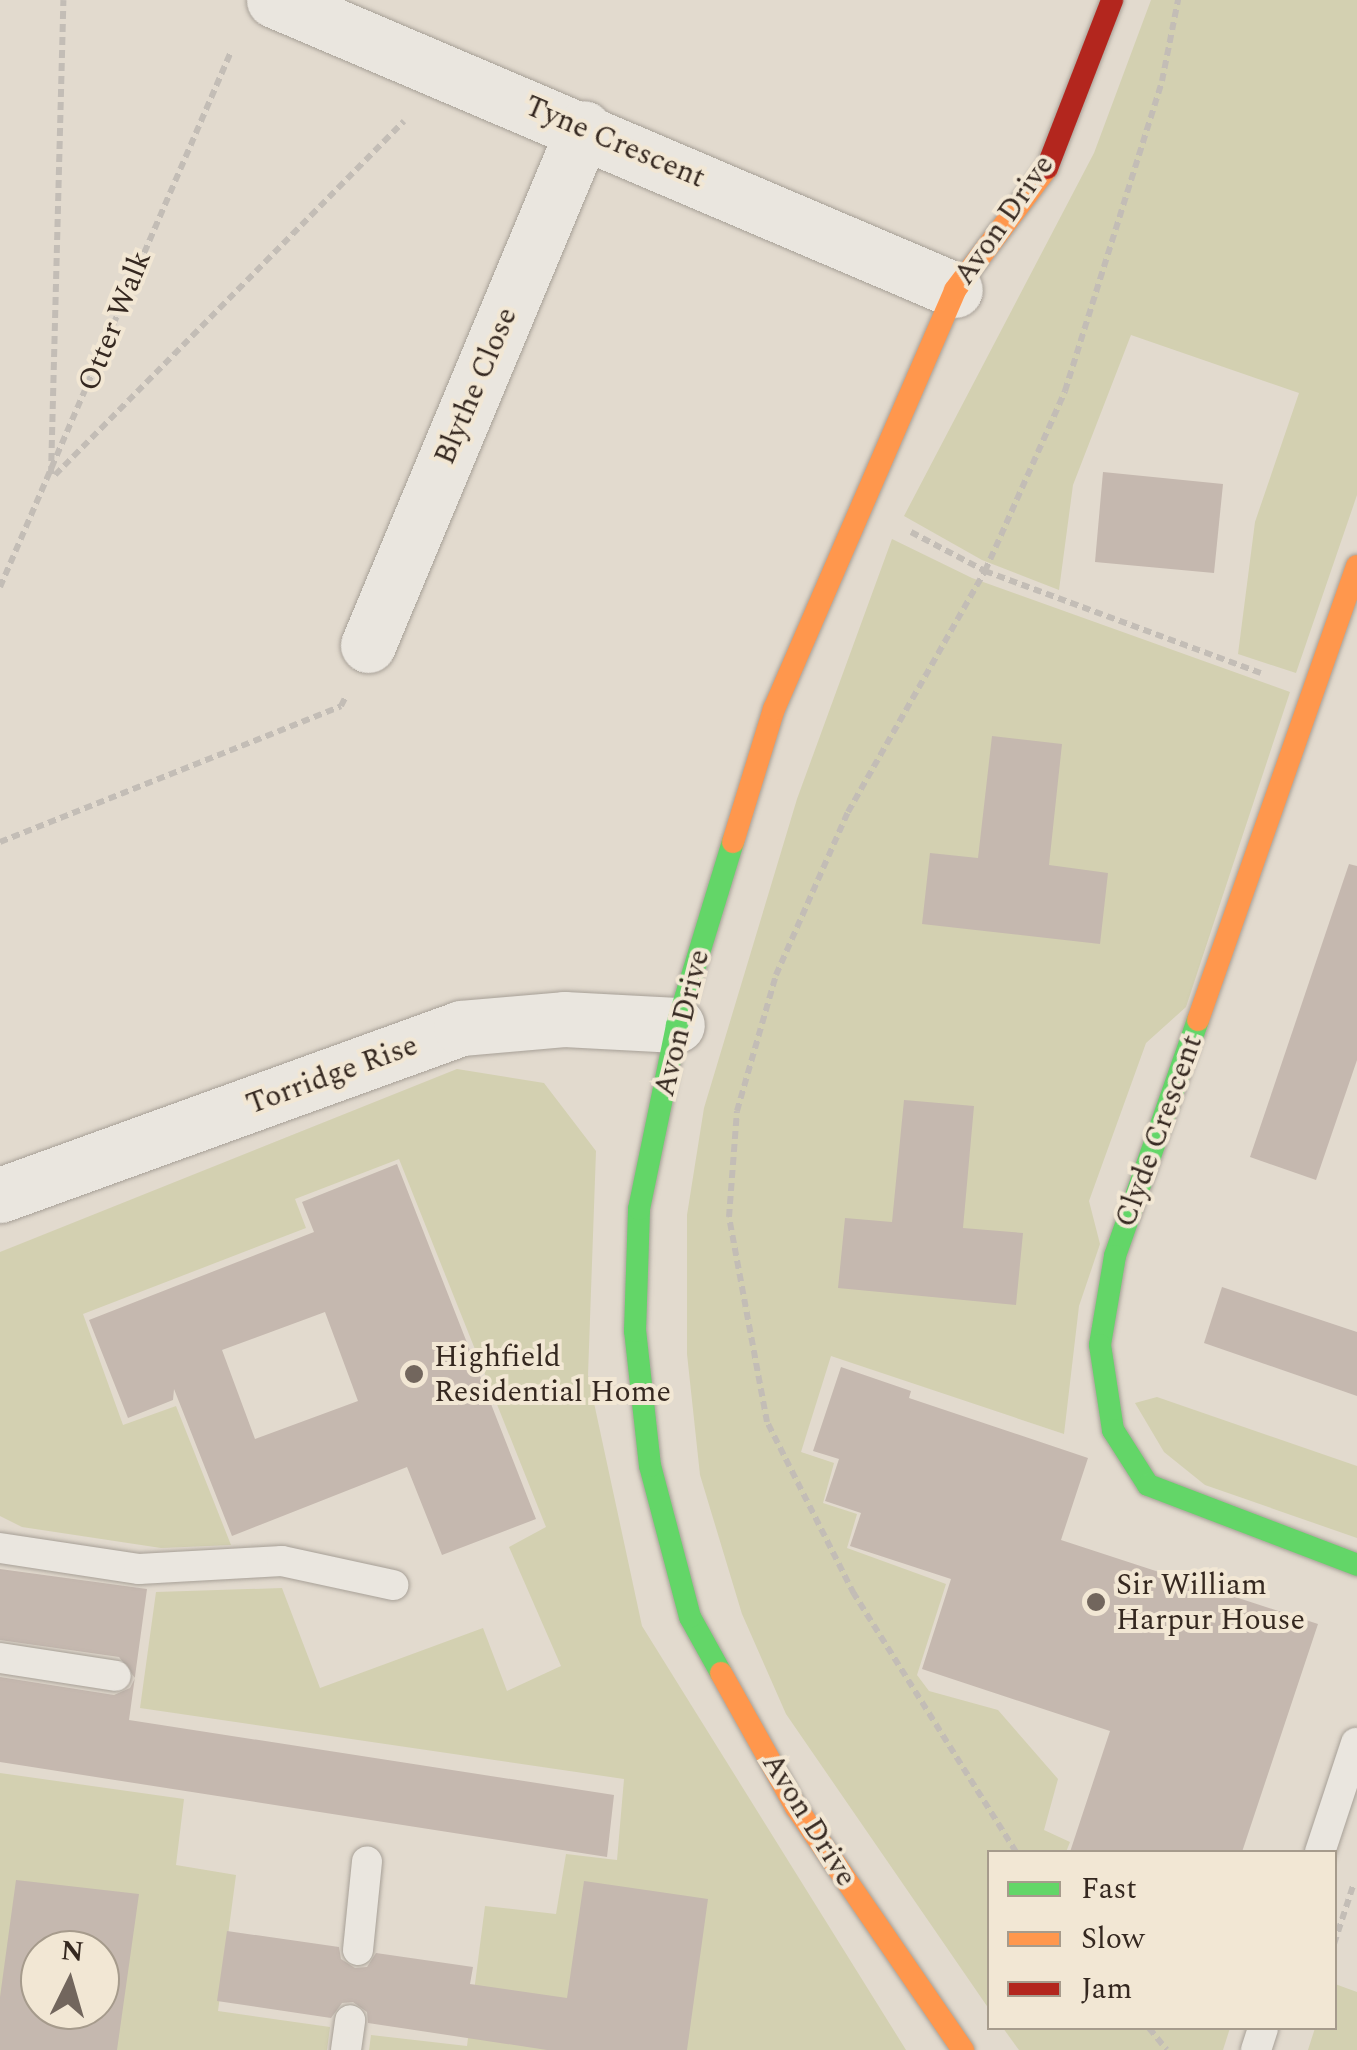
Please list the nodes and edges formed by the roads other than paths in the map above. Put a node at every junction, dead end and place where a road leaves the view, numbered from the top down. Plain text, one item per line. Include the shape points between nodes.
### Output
1 (274, 0) edge
2 (1112, 0) edge
3 (584, 128) junction
4 (955, 290) junction
5 (1357, 566) edge
6 (368, 645) road end
7 (677, 1025) junction
8 (0, 1195) edge
9 (0, 1548) edge
10 (1357, 1565) edge
11 (393, 1585) dead end
12 (0, 1658) edge
13 (116, 1676) dead end
14 (1356, 1743) edge
15 (1321, 1850) edge
16 (367, 1861) dead end
17 (358, 1950) dead end
18 (956, 2048) edge

1 - 3 street, Tyne Crescent
2 - 4 street, Avon Drive via 1047,167
3 - 4 street, Tyne Crescent
3 - 6 street, Blythe Close
4 - 7 street, Avon Drive via 774,709
5 - 10 street, Clyde Crescent via 1115,1256 1100,1345 1112,1430 1148,1485
7 - 8 street, Torridge Rise via 564,1019 461,1028
7 - 18 street, Avon Drive via 639,1209 635,1331 650,1466 685,1598 796,1808
9 - 11 lane via 139,1569 282,1561
12 - 13 lane
14 - 15 lane
16 - 17 lane

